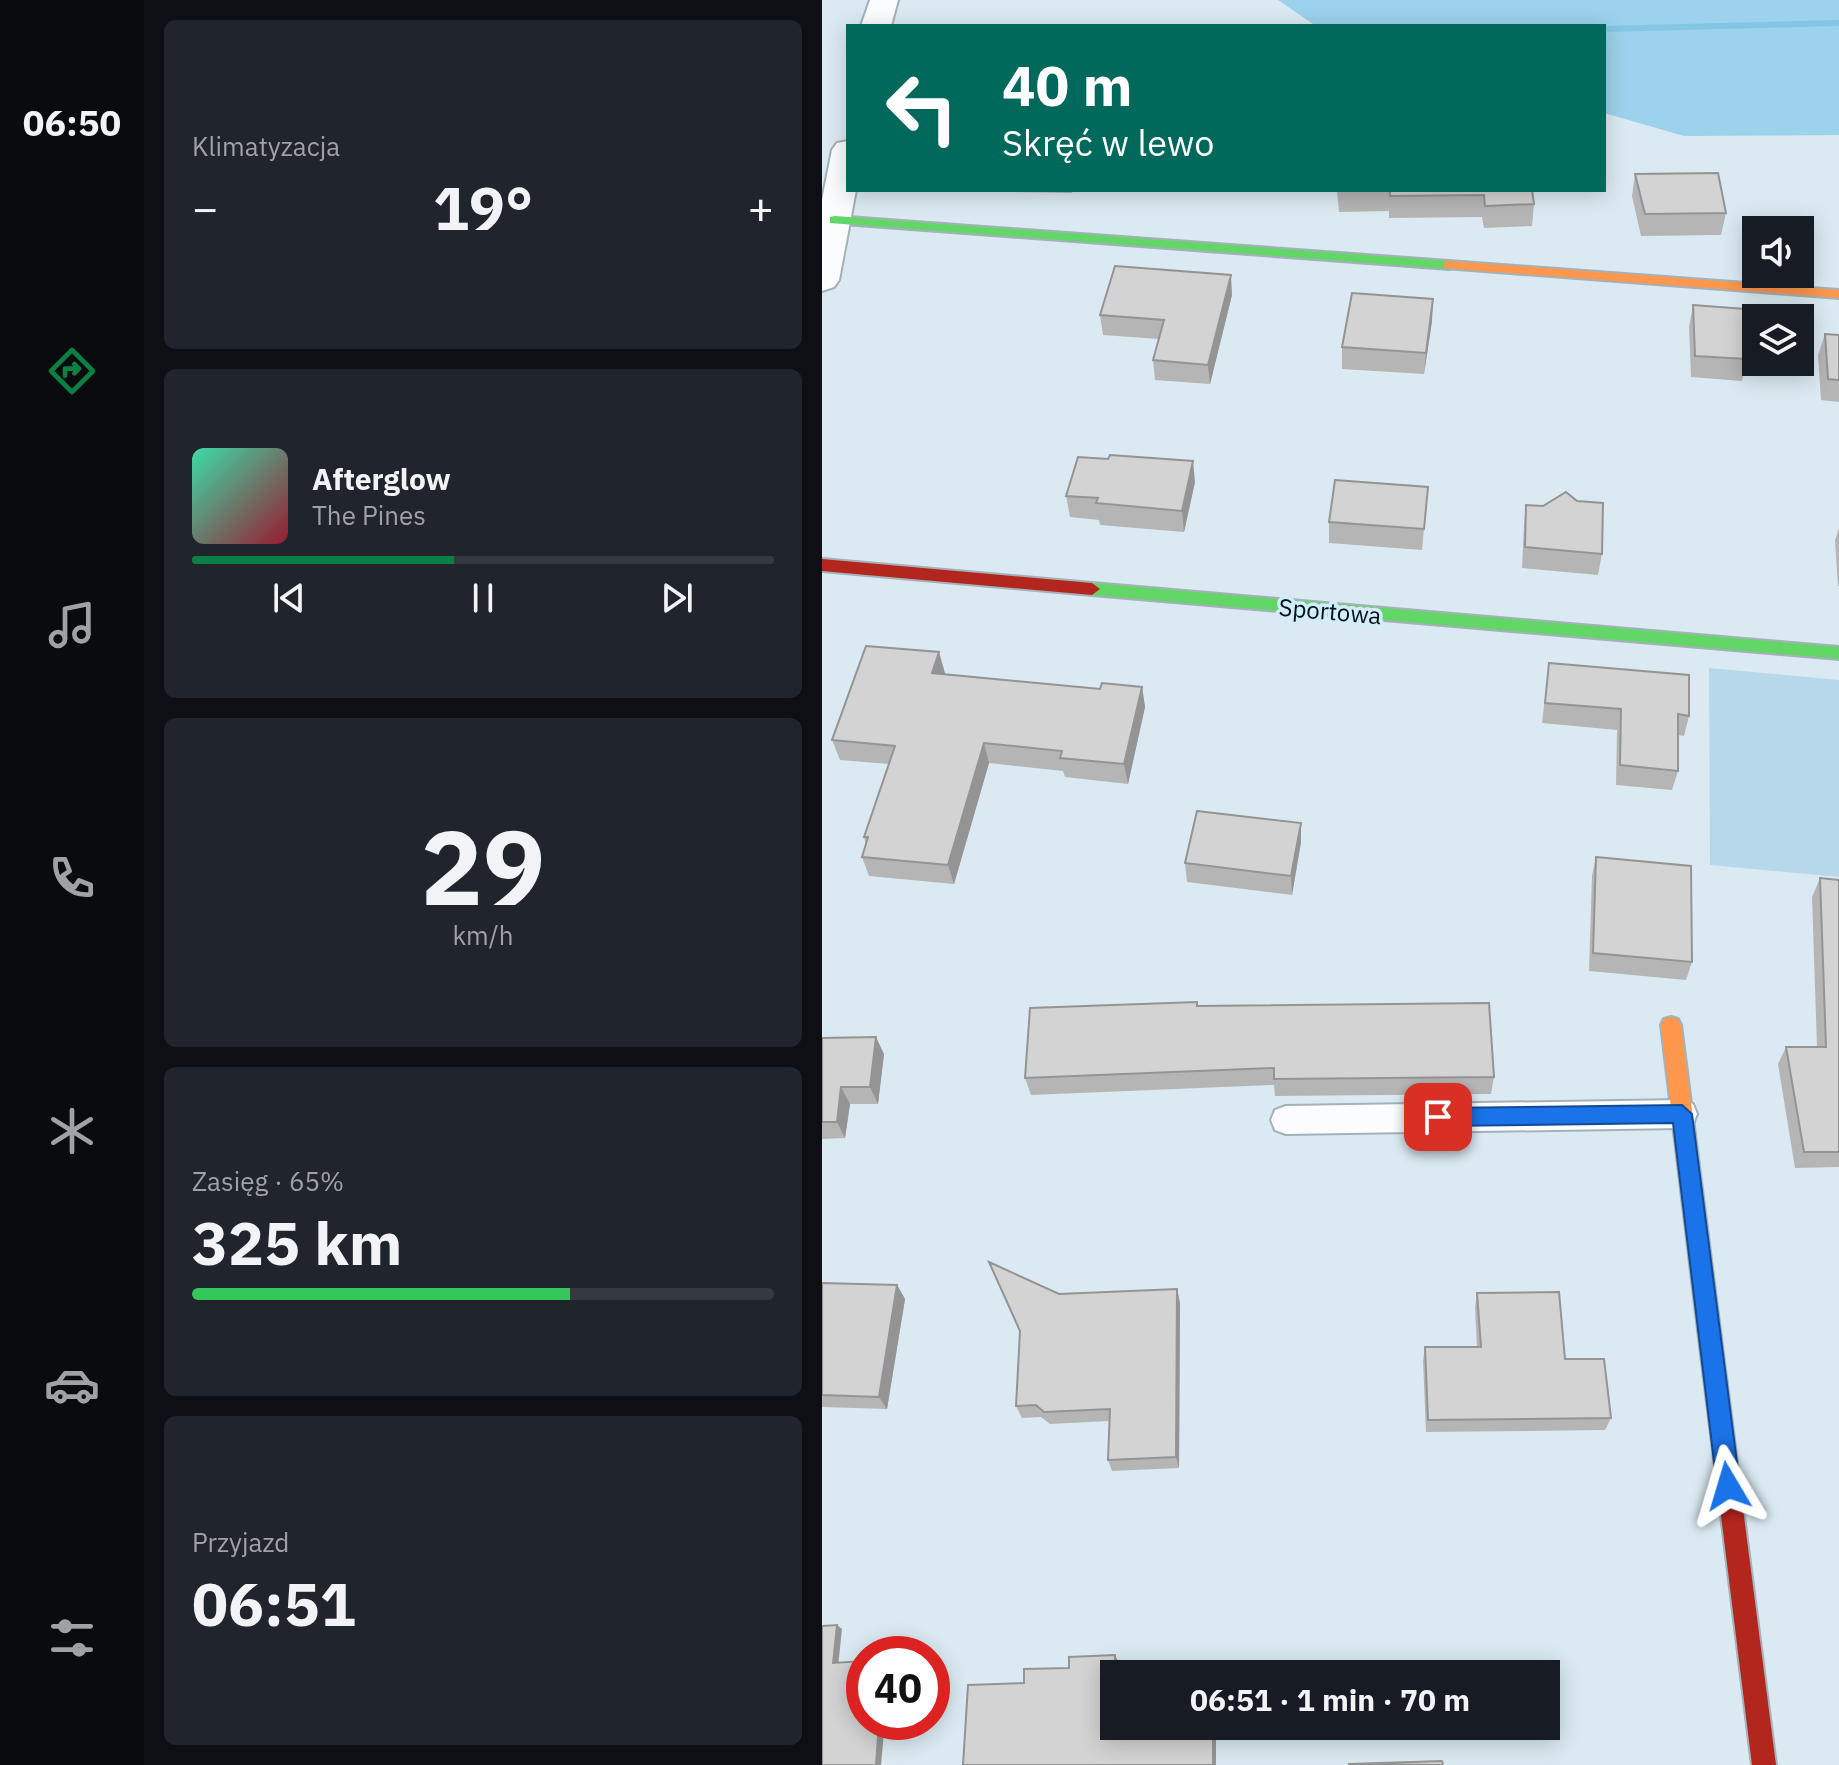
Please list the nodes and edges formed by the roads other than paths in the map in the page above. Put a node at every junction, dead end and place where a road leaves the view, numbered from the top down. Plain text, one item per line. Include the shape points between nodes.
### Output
1 (884, 0) edge
2 (877, 24) edge
3 (846, 161) edge
4 (835, 220) junction
5 (822, 280) edge
6 (1839, 294) edge
7 (822, 565) edge
8 (1839, 653) edge
9 (1671, 1025) dead end
10 (1682, 1114) junction
11 (1286, 1120) dead end
12 (1764, 1765) edge

1 - 2 street
3 - 4 street
4 - 5 street
4 - 6 street
7 - 8 street, Sportowa
9 - 10 street
10 - 11 lane
10 - 12 street

